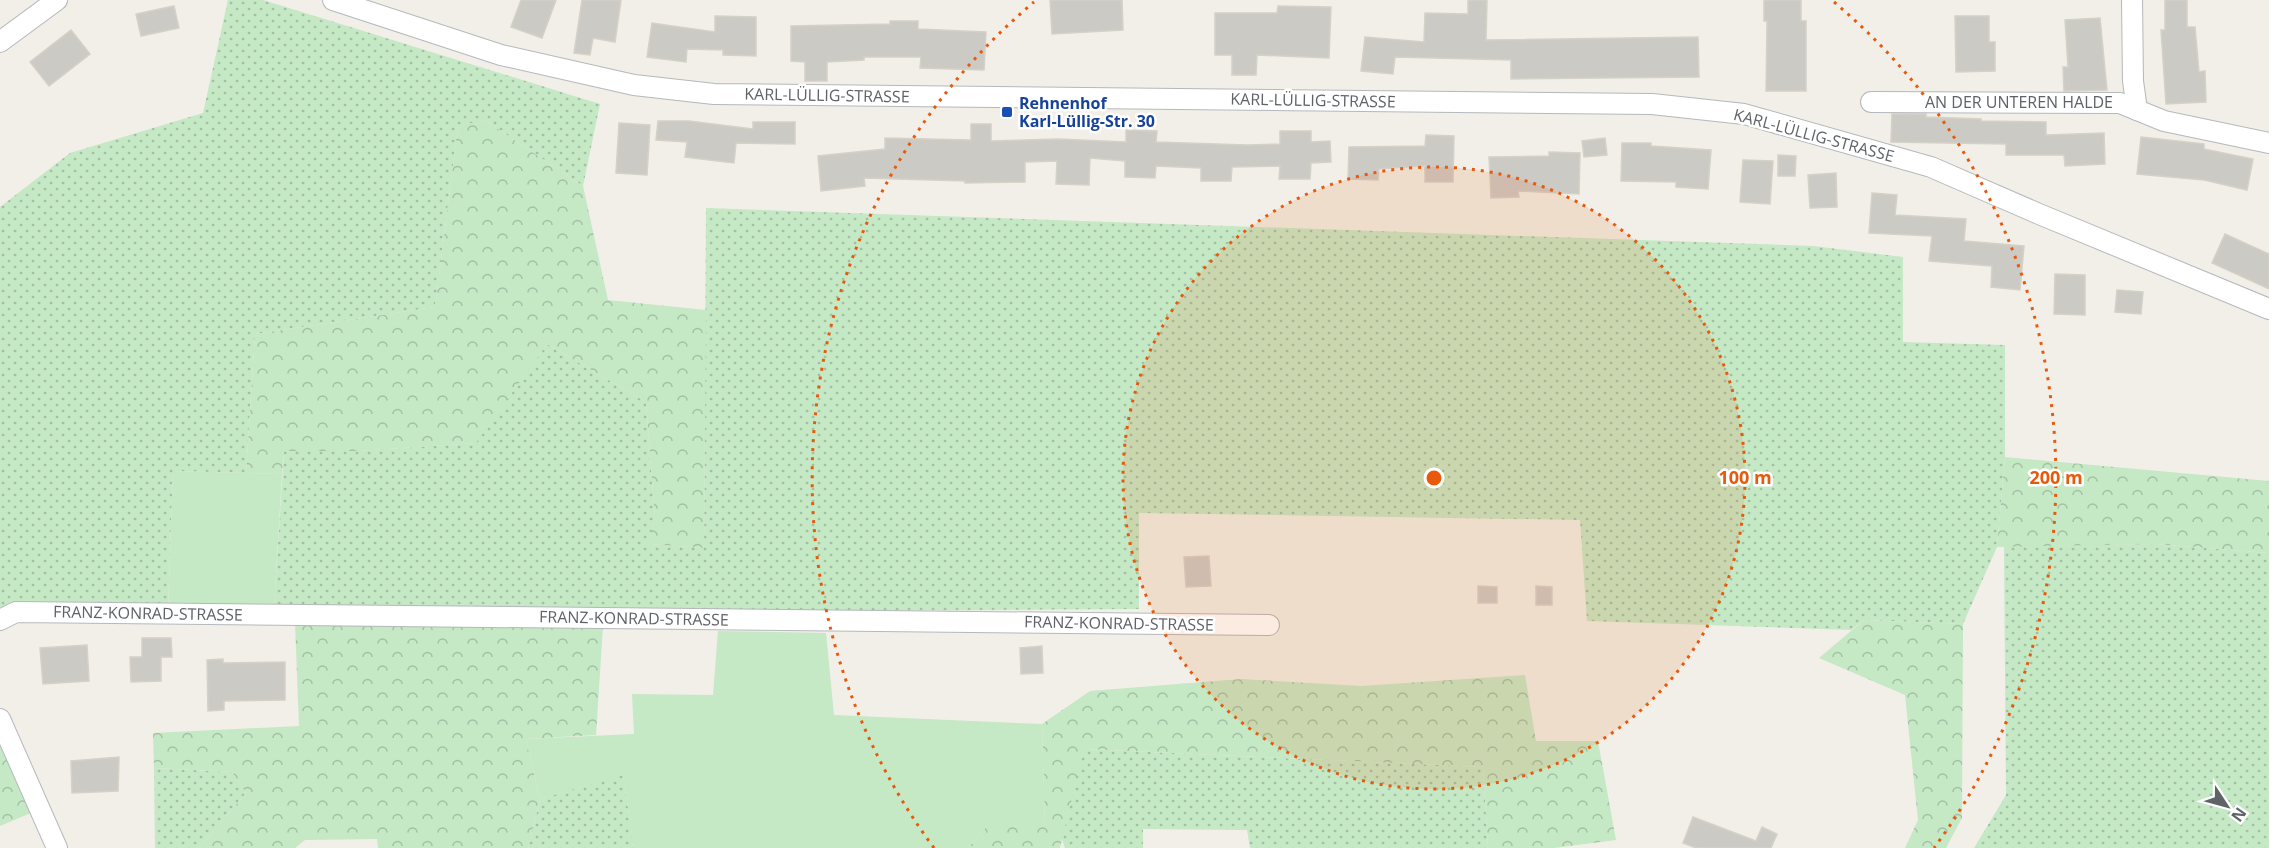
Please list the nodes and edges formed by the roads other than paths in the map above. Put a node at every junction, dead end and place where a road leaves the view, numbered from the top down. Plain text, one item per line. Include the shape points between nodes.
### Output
1 (57, 0) edge
2 (333, 0) edge
3 (2132, 0) edge
4 (0, 42) edge
5 (1871, 102) dead end
6 (2137, 110) junction
7 (2269, 142) edge
8 (2269, 309) edge
9 (0, 620) edge
10 (1269, 625) dead end
11 (0, 719) edge
12 (57, 848) edge

1 - 4 street
2 - 8 street, KARL-LÜLLIG-STRASSE via 501,55 634,85 714,94 1652,104 1744,114 1931,167
3 - 6 street
5 - 6 street, AN DER UNTEREN HALDE via 2120,103
6 - 7 street, AN DER UNTEREN HALDE via 2164,121
9 - 10 street, FRANZ-KONRAD-STRASSE via 16,612 28,612
11 - 12 street

